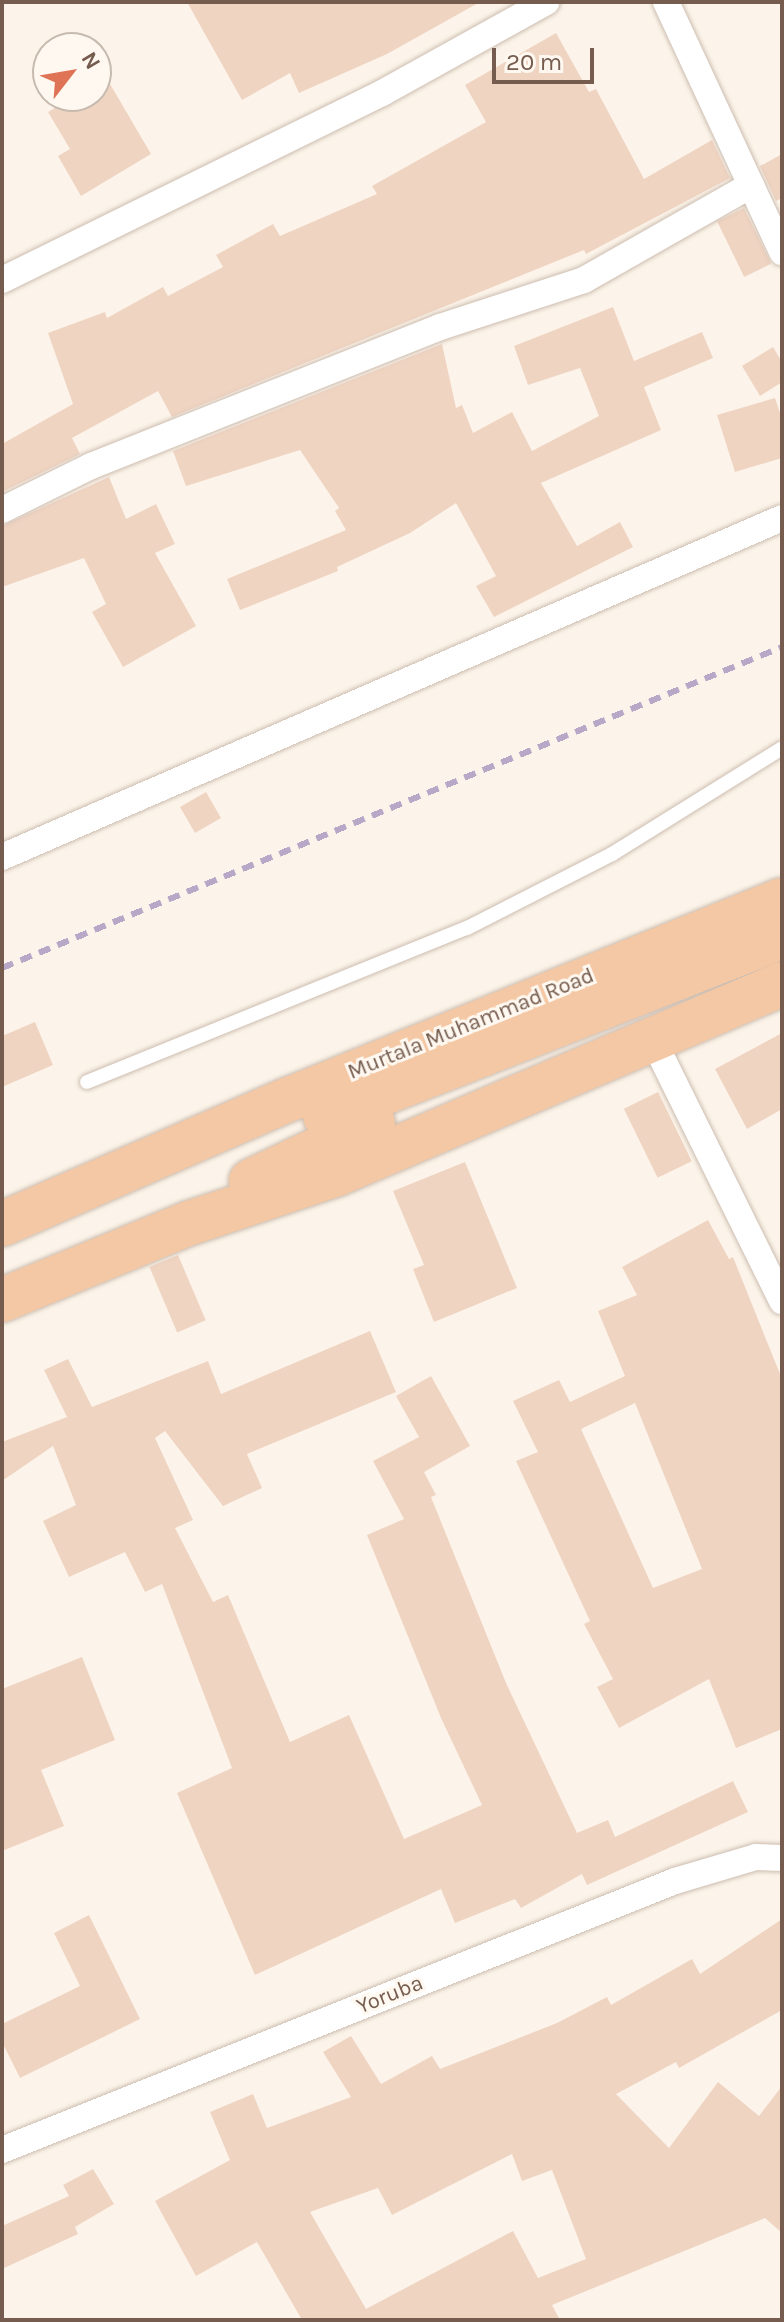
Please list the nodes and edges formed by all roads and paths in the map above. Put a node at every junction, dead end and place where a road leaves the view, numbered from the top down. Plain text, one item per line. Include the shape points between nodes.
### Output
1 (546, 2) edge
2 (666, 2) edge
3 (751, 185) junction
4 (782, 252) edge
5 (2, 280) edge
6 (2, 510) edge
7 (782, 518) edge
8 (782, 748) edge
9 (2, 857) edge
10 (782, 900) edge
11 (782, 937) edge
12 (782, 960) edge
13 (782, 984) edge
14 (651, 1036) junction
15 (496, 1062) junction
16 (87, 1082) dead end
17 (165, 1158) junction
18 (190, 1223) junction
19 (2, 1224) edge
20 (2, 1300) edge
21 (782, 1301) edge
22 (782, 1858) edge
23 (2, 2150) edge

1 - 5 street via 382,93
2 - 3 street
3 - 4 street
3 - 6 street via 584,280 440,327 91,466
7 - 9 street
8 - 16 lane via 612,854 467,928
10 - 17 highway, Murtala Muhammad Road via 290,1099
11 - 15 highway, Murtala Muhammad Road
12 - 15 highway, Murtala Muhammad Road
13 - 14 highway, Murtala Muhammad Road
14 - 18 highway, Murtala Muhammad Road via 337,1174
14 - 21 street
15 - 17 highway, Murtala Muhammad Road via 239,1145
15 - 18 highway, Murtala Muhammad Road via 309,1149
17 - 19 highway, Murtala Muhammad Road
18 - 20 highway, Murtala Muhammad Road
22 - 23 street, Yoruba via 756,1857 675,1881

